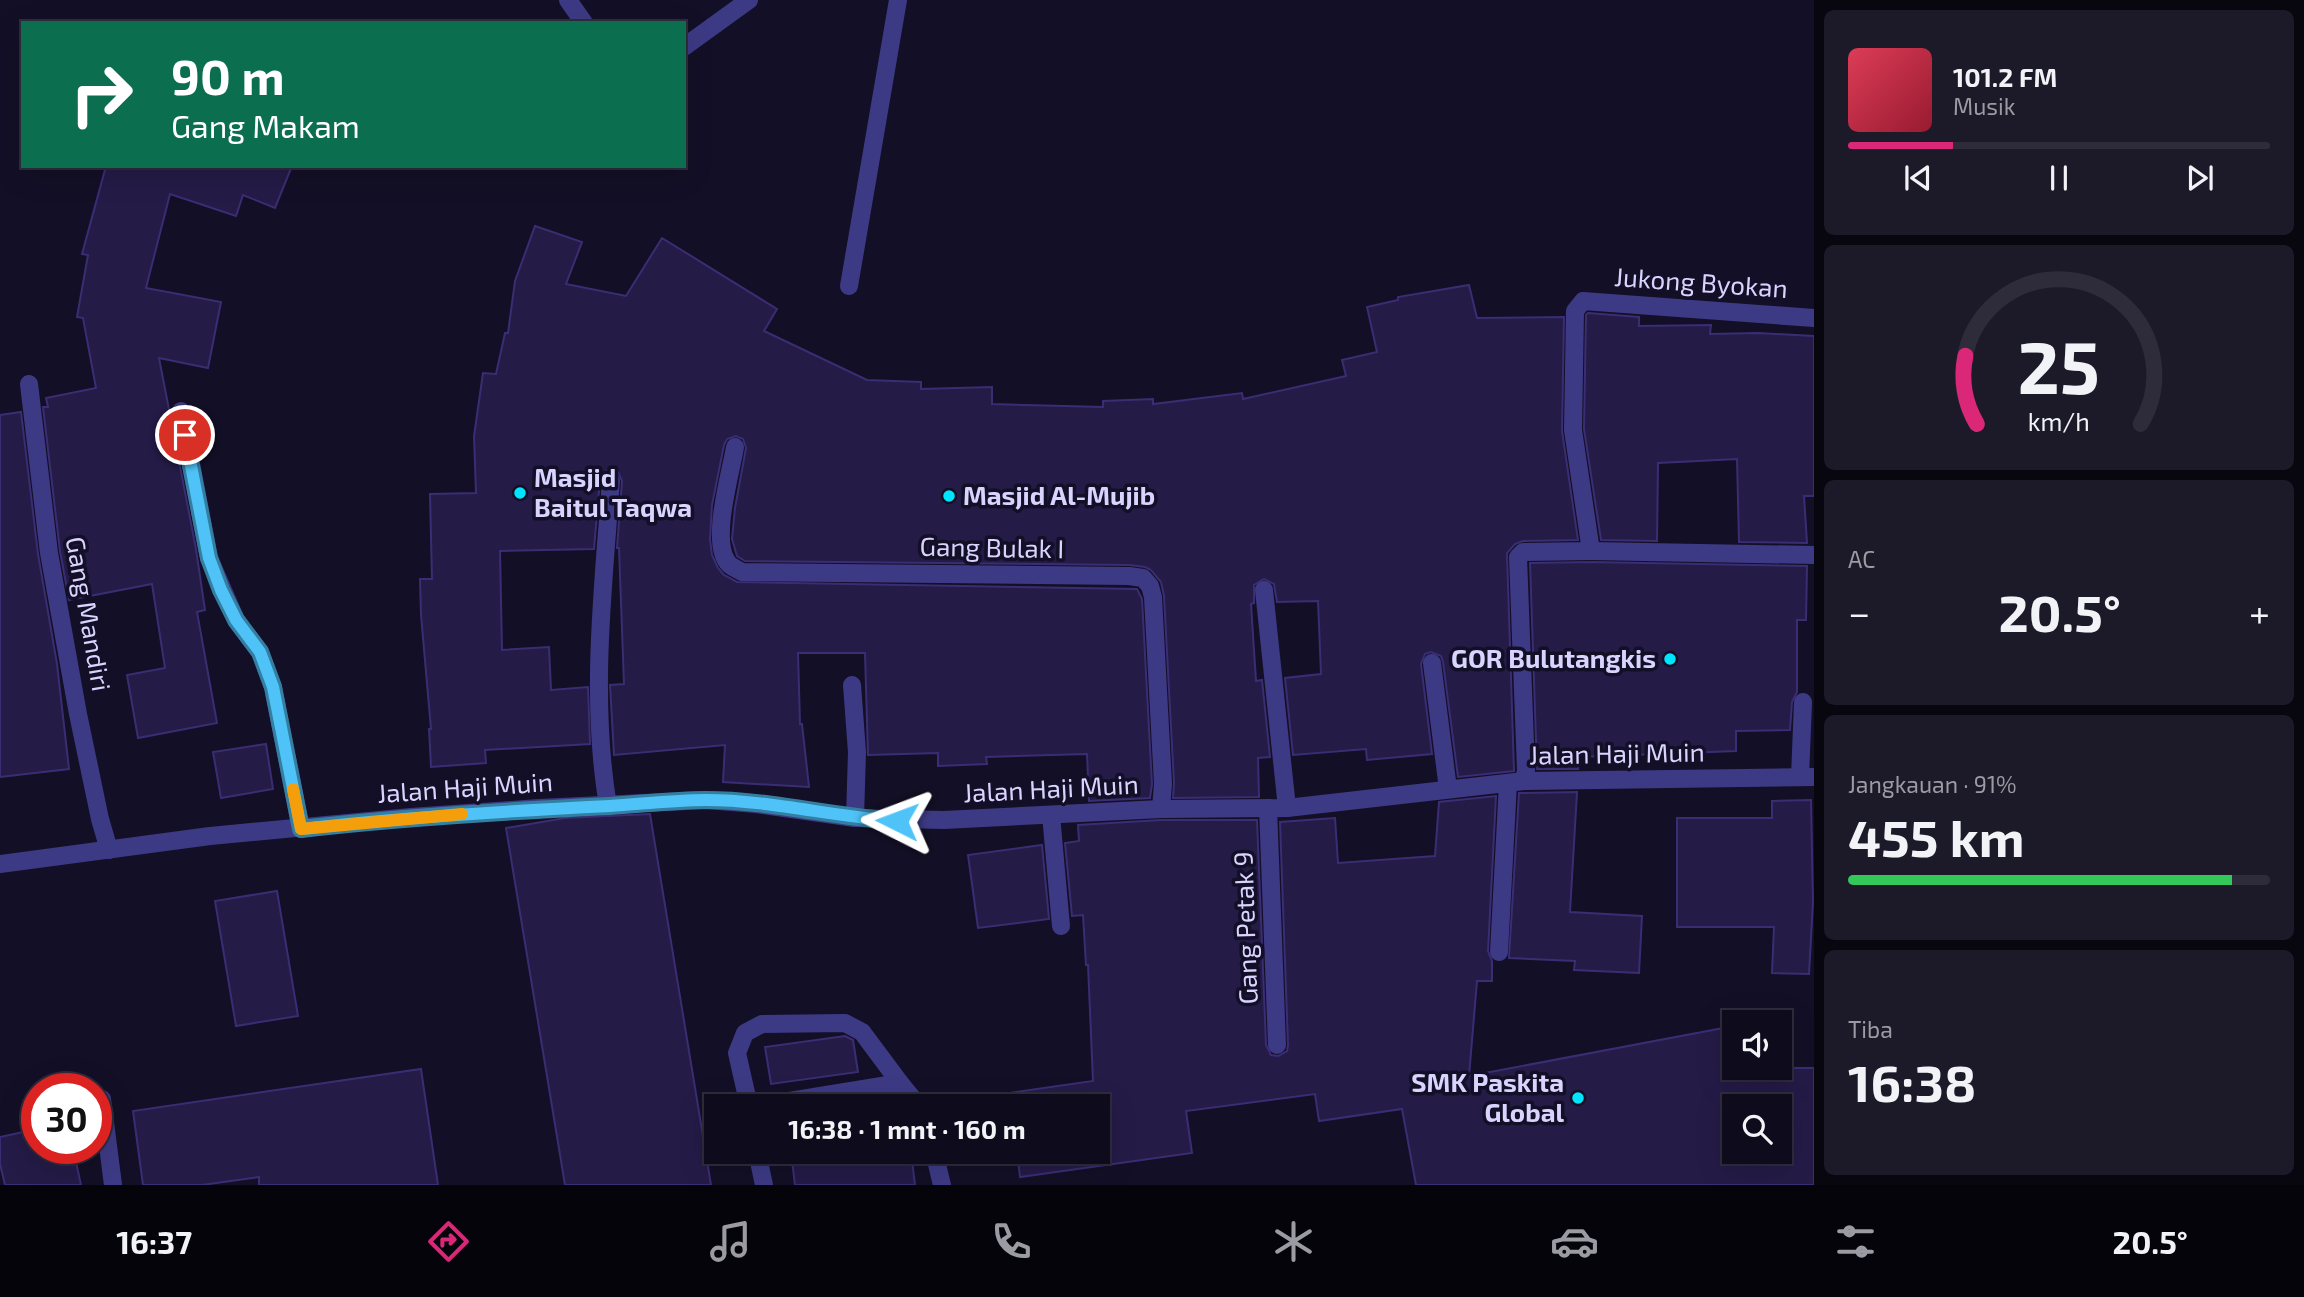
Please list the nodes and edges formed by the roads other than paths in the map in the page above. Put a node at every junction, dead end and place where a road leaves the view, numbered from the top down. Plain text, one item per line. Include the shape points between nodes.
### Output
1 (568, 0) edge
2 (749, 0) edge
3 (898, 0) edge
4 (583, 21) edge
5 (686, 46) edge
6 (849, 286) dead end
7 (1814, 318) edge
8 (29, 384) dead end
9 (181, 411) dead end
10 (735, 447) dead end
11 (611, 481) dead end
12 (1591, 551) junction
13 (1814, 555) edge
14 (1264, 590) dead end
15 (1432, 663) dead end
16 (852, 685) dead end
17 (1803, 702) dead end
18 (1807, 777) edge
19 (1516, 782) junction
20 (1448, 789) junction
21 (608, 806) junction
22 (1268, 808) junction
23 (1287, 808) junction
24 (1161, 809) junction
25 (1051, 815) junction
26 (855, 818) junction
27 (301, 829) junction
28 (109, 850) junction
29 (0, 864) edge
30 (1060, 926) dead end
31 (1499, 952) dead end
32 (1277, 1045) dead end
33 (900, 1083) junction
34 (746, 1094) edge
35 (832, 1094) edge
36 (909, 1094) edge
37 (110, 1164) edge
38 (760, 1164) edge
39 (937, 1164) edge
40 (113, 1185) edge
41 (764, 1185) edge
42 (942, 1185) edge

1 - 4 street
2 - 5 street
3 - 6 street
7 - 12 street, Jukong Byokan via 1583,301 1575,311 1573,430
8 - 28 street, Gang Mandiri via 49,553
9 - 27 street via 209,558 236,620 260,652 273,687
10 - 24 street, Gang Bulak I via 721,550 729,565 742,572 1143,578 1153,597
11 - 21 street via 599,661
12 - 13 street
12 - 19 street via 1522,552 1518,557 1526,770
14 - 23 street
15 - 20 street
16 - 26 street
17 - 18 street
18 - 19 street, Jalan Haji Muin
19 - 20 street, Jalan Haji Muin
19 - 31 street
20 - 23 street, Jalan Haji Muin
21 - 26 street, Jalan Haji Muin via 707,800
21 - 27 street, Jalan Haji Muin via 411,817
22 - 23 street, Jalan Haji Muin
22 - 24 street, Jalan Haji Muin
22 - 32 street, Gang Petak 9
24 - 25 street, Jalan Haji Muin
25 - 26 street, Jalan Haji Muin
25 - 30 street
27 - 28 street, Jalan Haji Muin
28 - 29 street, Jalan Haji Muin
33 - 34 street via 862,1032 845,1023 762,1024 745,1033 737,1053
33 - 35 street
33 - 36 street
37 - 40 street
38 - 41 street
39 - 42 street

